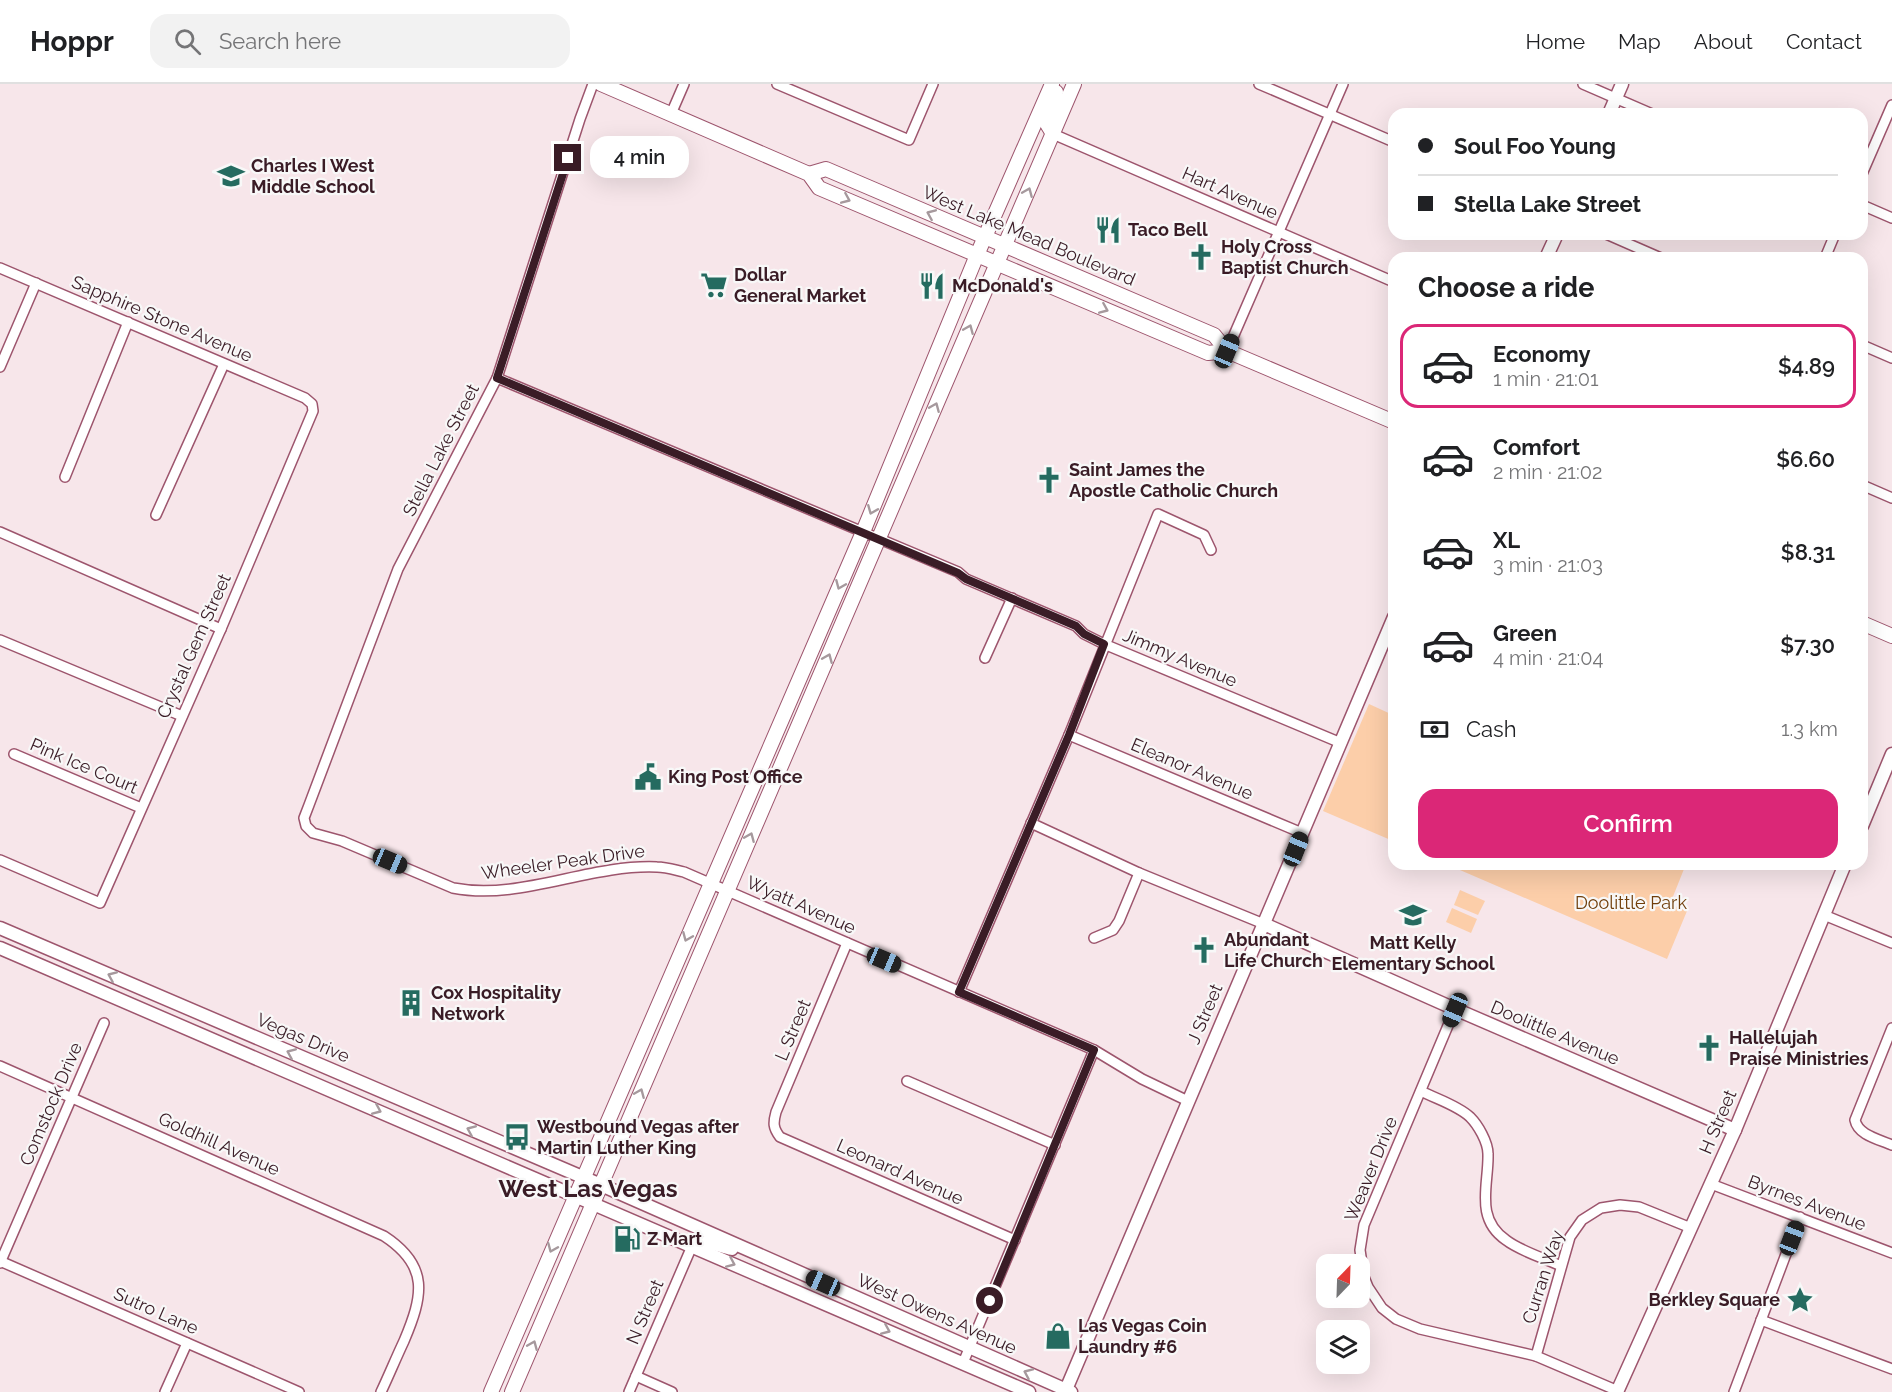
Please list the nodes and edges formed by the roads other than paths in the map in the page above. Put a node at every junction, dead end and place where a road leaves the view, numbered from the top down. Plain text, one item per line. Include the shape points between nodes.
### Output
1 (593, 84) edge
2 (601, 84) edge
3 (684, 84) edge
4 (777, 84) edge
5 (933, 84) edge
6 (1053, 84) edge
7 (1074, 84) edge
8 (1259, 84) edge
9 (1343, 84) edge
10 (1583, 84) edge
11 (1622, 84) edge
12 (1616, 98) junction
13 (1892, 105) edge
14 (1611, 108) edge
15 (1638, 108) edge
16 (671, 114) junction
17 (1330, 114) junction
18 (1053, 134) junction
19 (1388, 139) edge
20 (1868, 160) edge
21 (809, 174) junction
22 (1868, 208) edge
23 (1892, 218) edge
24 (1278, 232) junction
25 (985, 237) junction
26 (1619, 240) edge
27 (1005, 245) junction
28 (1647, 252) edge
29 (977, 255) junction
30 (997, 263) junction
31 (0, 268) edge
32 (1388, 279) edge
33 (36, 283) junction
34 (1166, 315) junction
35 (1124, 317) junction
36 (128, 322) junction
37 (1868, 348) edge
38 (1227, 351) junction
39 (1892, 358) edge
40 (224, 364) junction
41 (0, 367) edge
42 (497, 378) junction
43 (310, 401) joint
44 (912, 414) junction
45 (1388, 419) edge
46 (908, 472) junction
47 (65, 477) dead end
48 (1868, 488) edge
49 (1892, 498) edge
50 (156, 515) dead end
51 (0, 532) edge
52 (863, 532) junction
53 (879, 538) junction
54 (1211, 549) dead end
55 (1012, 598) junction
56 (1868, 626) edge
57 (221, 629) junction
58 (1388, 630) edge
59 (1892, 636) edge
60 (0, 640) edge
61 (1104, 644) junction
62 (985, 658) dead end
63 (182, 716) junction
64 (1069, 735) junction
65 (1341, 743) junction
66 (14, 754) dead end
67 (1892, 754) edge
68 (141, 808) junction
69 (1868, 812) edge
70 (1031, 823) junction
71 (306, 826) joint
72 (1302, 833) junction
73 (0, 860) edge
74 (1843, 870) edge
75 (1139, 873) junction
76 (710, 883) junction
77 (727, 890) junction
78 (1824, 915) junction
79 (1264, 924) junction
80 (0, 928) edge
81 (1094, 938) dead end
82 (847, 943) junction
83 (1892, 944) edge
84 (0, 948) edge
85 (959, 992) junction
86 (190, 1010) junction
87 (1455, 1010) junction
88 (104, 1023) dead end
89 (183, 1027) junction
90 (1892, 1028) edge
91 (1889, 1043) edge
92 (1094, 1050) junction
93 (0, 1066) edge
94 (907, 1081) dead end
95 (1420, 1091) junction
96 (73, 1098) junction
97 (1188, 1101) junction
98 (775, 1130) joint
99 (1735, 1130) junction
100 (1892, 1144) edge
101 (1055, 1145) junction
102 (591, 1182) junction
103 (1711, 1184) junction
104 (584, 1199) junction
105 (1800, 1217) junction
106 (1691, 1228) junction
107 (1015, 1240) junction
108 (692, 1246) junction
109 (751, 1252) junction
110 (1892, 1253) edge
111 (0, 1261) edge
112 (1561, 1266) junction
113 (841, 1291) junction
114 (834, 1308) junction
115 (1761, 1320) junction
116 (188, 1343) junction
117 (970, 1347) junction
118 (1536, 1356) junction
119 (963, 1363) junction
120 (1892, 1369) edge
121 (636, 1376) junction
122 (1067, 1391) edge
123 (165, 1392) edge
124 (299, 1392) edge
125 (381, 1392) edge
126 (491, 1392) edge
127 (512, 1392) edge
128 (629, 1392) edge
129 (672, 1392) edge
130 (1029, 1392) edge
131 (1617, 1392) edge
132 (1734, 1392) edge

1 - 42 street, Stella Lake Street
2 - 16 main road, West Lake Mead Boulevard
3 - 16 street
4 - 5 street via 909,140
6 - 18 main road via 1055,97 1047,124
6 - 25 main road
7 - 18 main road
8 - 17 street
9 - 17 street
10 - 12 street
11 - 12 main road
12 - 14 main road
12 - 15 street
13 - 20 street
16 - 21 main road, West Lake Mead Boulevard
17 - 19 street
17 - 24 street
18 - 24 street, Hart Avenue
27 -> 18 main road
25 -> 21 main road, West Lake Mead Boulevard via 826,169
21 -> 29 main road, West Lake Mead Boulevard via 819,188
22 - 23 street
24 - 32 street, Hart Avenue
24 - 38 street
25 - 27 main road, West Lake Mead Boulevard
25 - 29 main road
26 - 28 street
27 - 30 main road
27 - 34 main road, West Lake Mead Boulevard
29 - 30 main road, West Lake Mead Boulevard
29 - 44 main road
30 -> 35 main road, West Lake Mead Boulevard
46 -> 30 main road
31 - 33 street, Sapphire Stone Avenue
33 - 36 street, Sapphire Stone Avenue
33 - 41 street
34 - 35 main road via 1152,319 1135,311
34 - 38 main road, West Lake Mead Boulevard via 1214,335
35 - 38 main road, West Lake Mead Boulevard via 1208,353
36 - 40 street, Sapphire Stone Avenue
36 - 47 street
37 - 39 street
38 - 45 main road, West Lake Mead Boulevard
40 - 43 street, Sapphire Stone Avenue
40 - 50 street
42 - 52 street, Jimmy Avenue
42 - 71 street, Stella Lake Street via 398,569 304,818
43 - 57 street, Crystal Gem Street via 312,416
44 - 46 main road via 915,425 905,458
44 -> 52 main road
46 - 53 main road
48 - 49 street
51 - 57 street
52 - 53 street, Jimmy Avenue
52 -> 76 main road
53 - 55 street, Jimmy Avenue
77 -> 53 main road
54 - 61 street via 1204,535 1158,514
55 - 61 street, Jimmy Avenue via 1076,626
55 - 62 street
56 - 59 main road
57 - 63 street, Crystal Gem Street
58 - 65 main road, J Street
60 - 63 street
61 - 64 street
61 - 65 street, Jimmy Avenue
63 - 68 street, Crystal Gem Street
64 - 70 street
64 - 72 street, Eleanor Avenue
65 - 72 main road, J Street
66 - 68 street, Pink Ice Court
67 - 69 main road
68 - 73 street, Crystal Gem Street via 100,903
70 - 75 street, Doolittle Avenue
70 - 85 street
71 - 76 street, Wheeler Peak Drive via 313,833 342,841 453,888 470,891 495,891 634,867 684,872
72 - 79 main road, J Street
74 - 78 main road, H Street
75 - 79 street, Doolittle Avenue
75 - 81 street via 1113,930
76 - 77 street, Wheeler Peak Drive
76 -> 102 main road
77 - 82 street, Wyatt Avenue
102 -> 77 main road
78 - 83 street
78 - 99 main road, H Street
79 - 87 main road, Doolittle Avenue
79 - 97 main road, J Street
86 -> 80 main road, Vegas Drive
82 - 85 street, Wyatt Avenue
82 - 98 street, L Street via 776,1112
84 - 89 main road, Vegas Drive
85 - 92 street, Wyatt Avenue
86 - 89 main road
102 -> 86 main road, Vegas Drive
87 - 95 street, Weaver Drive
87 - 99 main road, Doolittle Avenue
88 - 96 street, Comstock Drive
89 -> 104 main road, Vegas Drive
90 - 91 street
91 - 100 street via 1855,1119 1861,1131
92 - 97 street, Wyatt Avenue
92 - 101 street
93 - 96 street, Goldhill Avenue
94 - 101 street
95 - 112 street via 1463,1111 1485,1141 1485,1205 1496,1231 1506,1240
95 - 118 street, Weaver Drive via 1364,1225 1361,1264 1368,1287 1382,1308 1405,1324
96 - 111 street, Comstock Drive
96 - 125 street, Goldhill Avenue via 398,1245 414,1266 418,1303
97 - 122 main road, J Street
98 - 107 street, Leonard Avenue via 780,1137
99 - 103 main road, H Street
101 - 107 street
102 - 104 main road
102 - 104 main road
102 - 109 main road, West Owens Avenue
103 - 105 street, Byrnes Avenue
103 - 106 main road, H Street
104 - 108 main road, West Owens Avenue
104 -> 126 main road
127 -> 104 main road
105 - 110 street, Byrnes Avenue
105 - 115 street
106 - 112 street, Curran Way via 1640,1207 1601,1208 1582,1220 1570,1237
106 - 131 main road, H Street
107 - 117 street
108 - 109 main road via 706,1242
108 -> 114 main road, West Owens Avenue
108 - 121 street, N Street
109 - 113 main road, West Owens Avenue
111 - 116 street, Sutro Lane
112 - 118 street, Curran Way
113 - 114 main road
113 - 117 main road, West Owens Avenue
114 -> 119 main road, West Owens Avenue
115 - 120 street
115 - 132 street
116 - 123 street
116 - 124 street, Sutro Lane
117 - 119 street
122 -> 117 main road, West Owens Avenue
118 - 131 street, Weaver Drive
119 - 130 main road, West Owens Avenue
121 - 128 street, N Street
121 - 129 street

